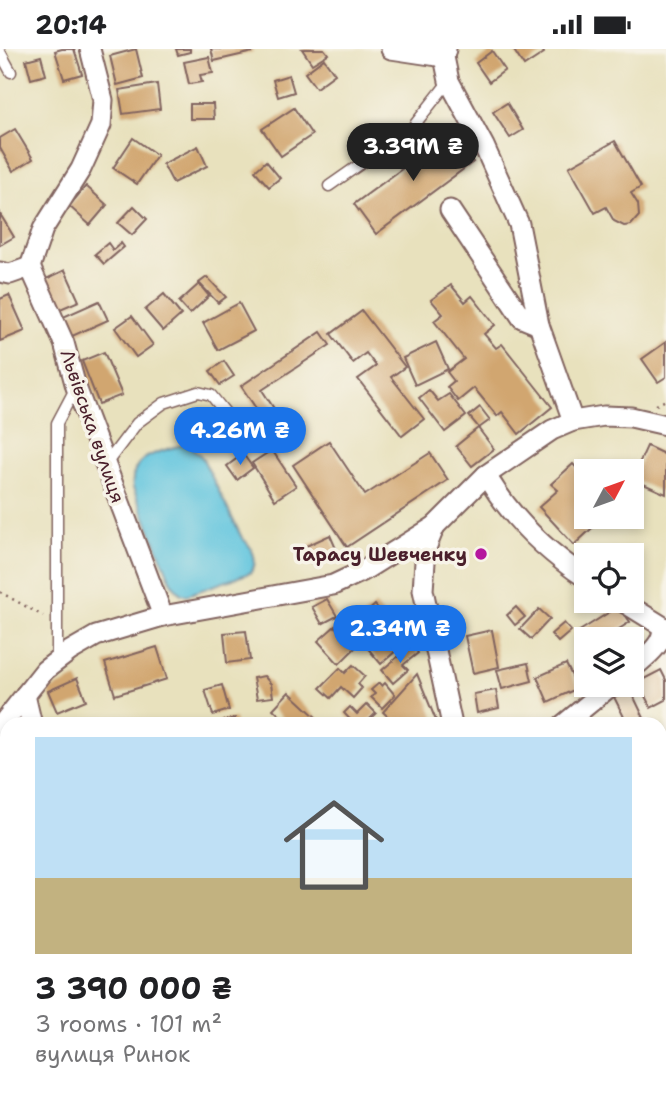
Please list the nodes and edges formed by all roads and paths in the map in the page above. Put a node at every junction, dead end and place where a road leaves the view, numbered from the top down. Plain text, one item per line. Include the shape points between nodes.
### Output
1 (90, 49) edge
2 (391, 49) edge
3 (0, 52) edge
4 (445, 53) edge
5 (10, 72) dead end
6 (449, 81) junction
7 (329, 186) dead end
8 (450, 210) dead end
9 (30, 267) junction
10 (0, 272) edge
11 (539, 324) junction
12 (76, 387) junction
13 (573, 421) junction
14 (666, 425) edge
15 (245, 437) dead end
16 (105, 466) junction
17 (486, 475) junction
18 (435, 526) junction
19 (574, 568) edge
20 (0, 592) edge
21 (642, 613) edge
22 (163, 615) junction
23 (59, 626) junction
24 (644, 658) edge
25 (57, 660) junction
26 (25, 695) junction
27 (597, 697) edge
28 (8, 717) edge
29 (30, 717) edge
30 (450, 717) edge
31 (573, 717) edge

1 - 9 street via 103,100 101,125 81,169 43,229
2 - 4 street
3 - 5 lane
4 - 6 street
6 - 7 lane via 412,128
6 - 11 street via 519,224
8 - 11 street via 522,318
9 - 10 street via 10,274
9 - 12 street, Львівська вулиця via 64,343
11 - 13 street
12 - 16 street, Львівська вулиця
12 - 23 lane via 57,423
13 - 14 street via 631,417
13 - 17 street
15 - 16 lane via 211,395 198,391 164,403 137,423
16 - 22 street, Львівська вулиця
17 - 18 street
17 - 19 street via 502,502 531,533
18 - 22 street via 333,585
18 - 30 street via 426,548 423,590
20 - 23 path
21 - 24 street via 665,632
22 - 25 street via 96,636
23 - 25 lane
25 - 26 street
26 - 28 street
26 - 29 street
27 - 31 street

